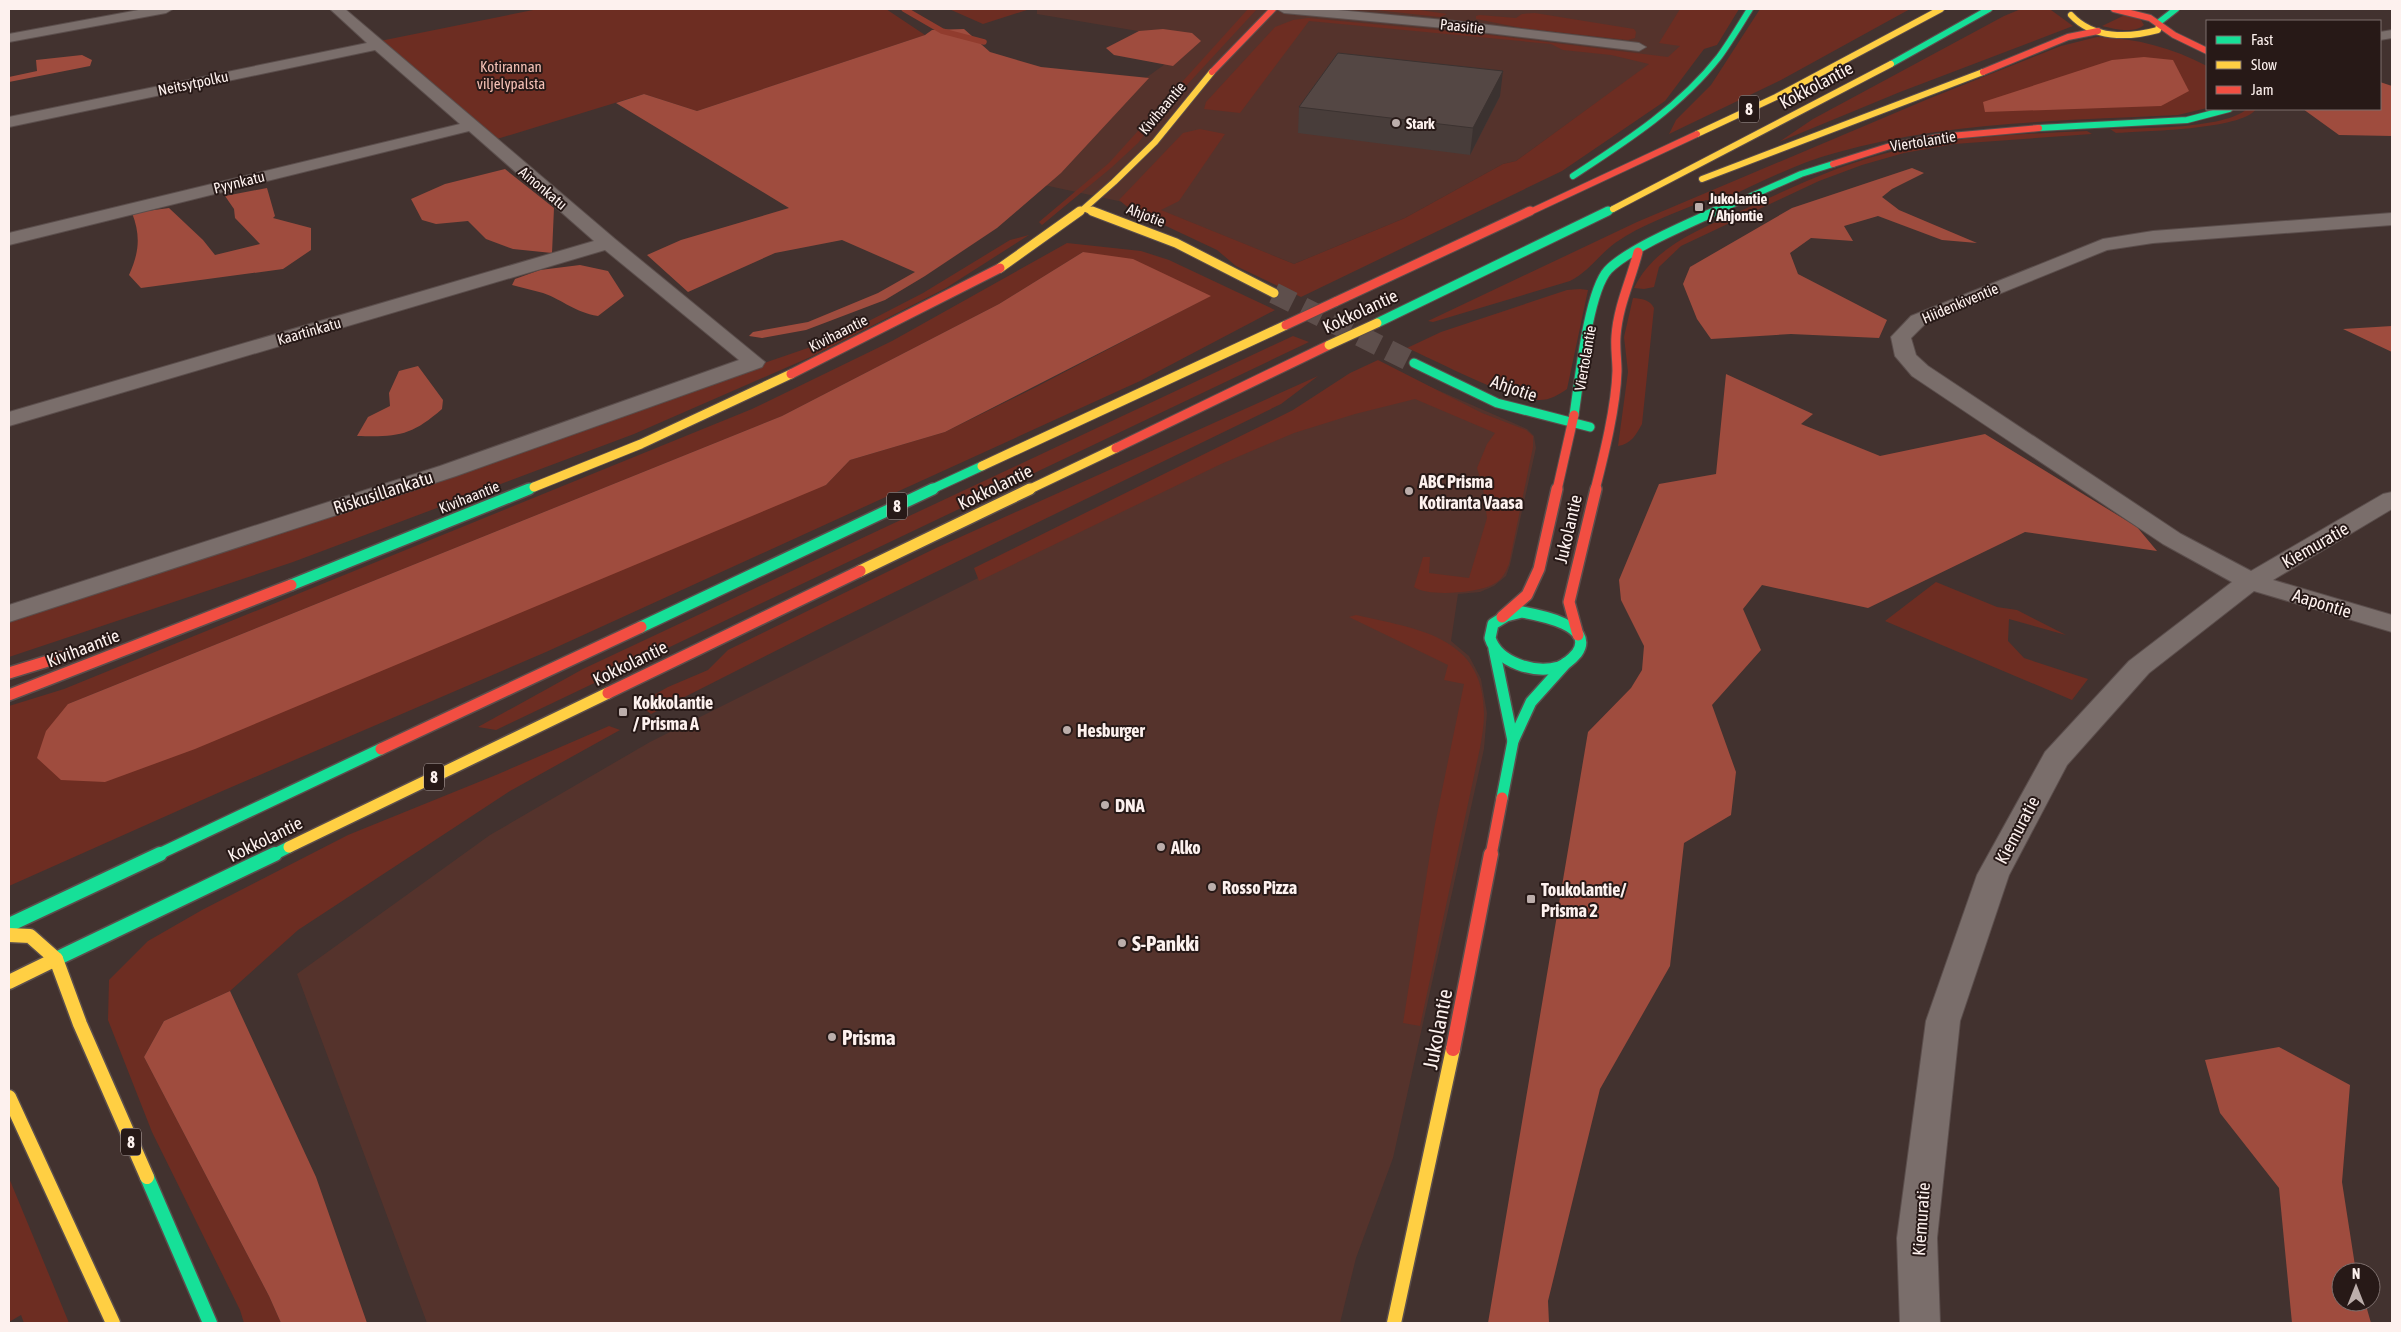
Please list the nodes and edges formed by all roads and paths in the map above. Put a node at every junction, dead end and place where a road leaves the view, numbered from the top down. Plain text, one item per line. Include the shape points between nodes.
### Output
1 (166, 9) edge
2 (336, 9) edge
3 (1273, 9) edge
4 (1284, 9) edge
5 (1750, 9) edge
6 (1941, 9) edge
7 (1988, 9) edge
8 (2059, 9) edge
9 (2114, 9) edge
10 (2176, 9) edge
11 (2076, 12) edge
12 (2159, 24) junction
13 (2098, 31) junction
14 (2124, 35) junction
15 (9, 38) edge
16 (377, 44) junction
17 (1639, 47) dead end
18 (2206, 50) edge
19 (2206, 59) edge
20 (2226, 110) edge
21 (9, 122) edge
22 (470, 126) junction
23 (1668, 181) junction
24 (1553, 202) junction
25 (1086, 208) junction
26 (2392, 218) edge
27 (9, 239) edge
28 (608, 243) junction
29 (1638, 252) junction
30 (1274, 293) tunnel mouth
31 (754, 362) joint
32 (1414, 363) tunnel mouth
33 (9, 419) edge
34 (1573, 424) junction
35 (1608, 430) junction
36 (2392, 499) edge
37 (338, 567) junction
38 (2252, 582) junction
39 (9, 614) edge
40 (1502, 617) junction
41 (2392, 624) edge
42 (141, 631) dead end
43 (1578, 635) junction
44 (1494, 649) junction
45 (75, 652) dead end
46 (1566, 663) junction
47 (9, 674) edge
48 (9, 695) edge
49 (1513, 740) junction
50 (9, 925) edge
51 (9, 935) edge
52 (56, 959) junction
53 (9, 982) edge
54 (9, 1097) edge
55 (113, 1323) edge
56 (210, 1323) edge
57 (1394, 1323) edge
58 (1920, 1323) edge

1 - 15 street
2 - 16 street, Ainonkatu
3 - 25 main road, Kivihaantie via 1202,83 1141,156
4 - 17 street, Paasitie
5 - 24 main road via 1714,62 1696,81 1664,112 1605,156 1563,182
6 - 24 main road, Kokkolantie / 8 via 1776,97
7 - 23 main road, Kokkolantie / 8 via 1828,98
8 - 11 main road
9 - 12 main road via 2144,15
10 - 12 main road
11 - 13 main road via 2072,20
12 - 14 main road via 2158,30 2149,34
12 - 18 main road
13 - 14 main road
13 - 23 main road via 2068,37 1707,179
14 - 19 main road via 2159,42
16 - 21 street, Neitsytpolku
16 - 22 street, Ainonkatu
20 - 29 main road, Viertolantie via 2187,120 2001,130 1939,136 1890,146 1801,174 1659,239
22 - 27 street, Pyynkatu
22 - 28 street, Ainonkatu
23 - 52 main road, Kokkolantie / 8, bridge
24 - 50 main road, Kokkolantie / 8, bridge via 1062,428
25 - 30 main road, Ahjotie via 1176,242
25 - 37 main road, Kivihaantie via 1038,245 991,274 730,404 641,444
26 - 38 street, Hiidenkiventie via 2152,237 2103,245 1918,320 1901,336 1901,347 1907,359 1920,372 2172,539
28 - 31 street, Ainonkatu
28 - 33 street, Kaartinkatu
29 - 34 main road, Viertolantie via 1608,269 1599,288
29 - 35 main road, Viertolantie via 1624,292 1616,336 1617,372
31 - 39 street, Riskusillankatu via 448,471
32 - 34 main road, Ahjotie via 1497,402
34 - 35 main road, Ahjotie
34 - 40 main road, Jukolantie via 1539,569 1527,595
35 - 43 main road, Jukolantie via 1569,602
36 - 38 street, Kiemuratie
37 - 42 main road, Kivihaantie
37 - 48 main road, Kivihaantie
38 - 41 street, Aapontie
38 - 58 street, Kiemuratie via 2237,590 2139,667 2055,759 1993,875 1943,1021 1916,1238
40 - 43 main road via 1522,612 1544,614 1565,622
40 - 44 main road via 1490,631
43 - 46 main road via 1580,651
44 - 46 main road via 1508,660 1527,667 1548,668
44 - 49 main road, Jukolantie
45 - 47 main road, Kivihaantie
46 - 49 main road, Jukolantie via 1531,702
49 - 57 main road, Jukolantie via 1439,1120
51 - 52 main road via 30,936
52 - 53 main road, Kokkolantie / 8
52 - 56 main road, 8 via 80,1024
54 - 55 main road

